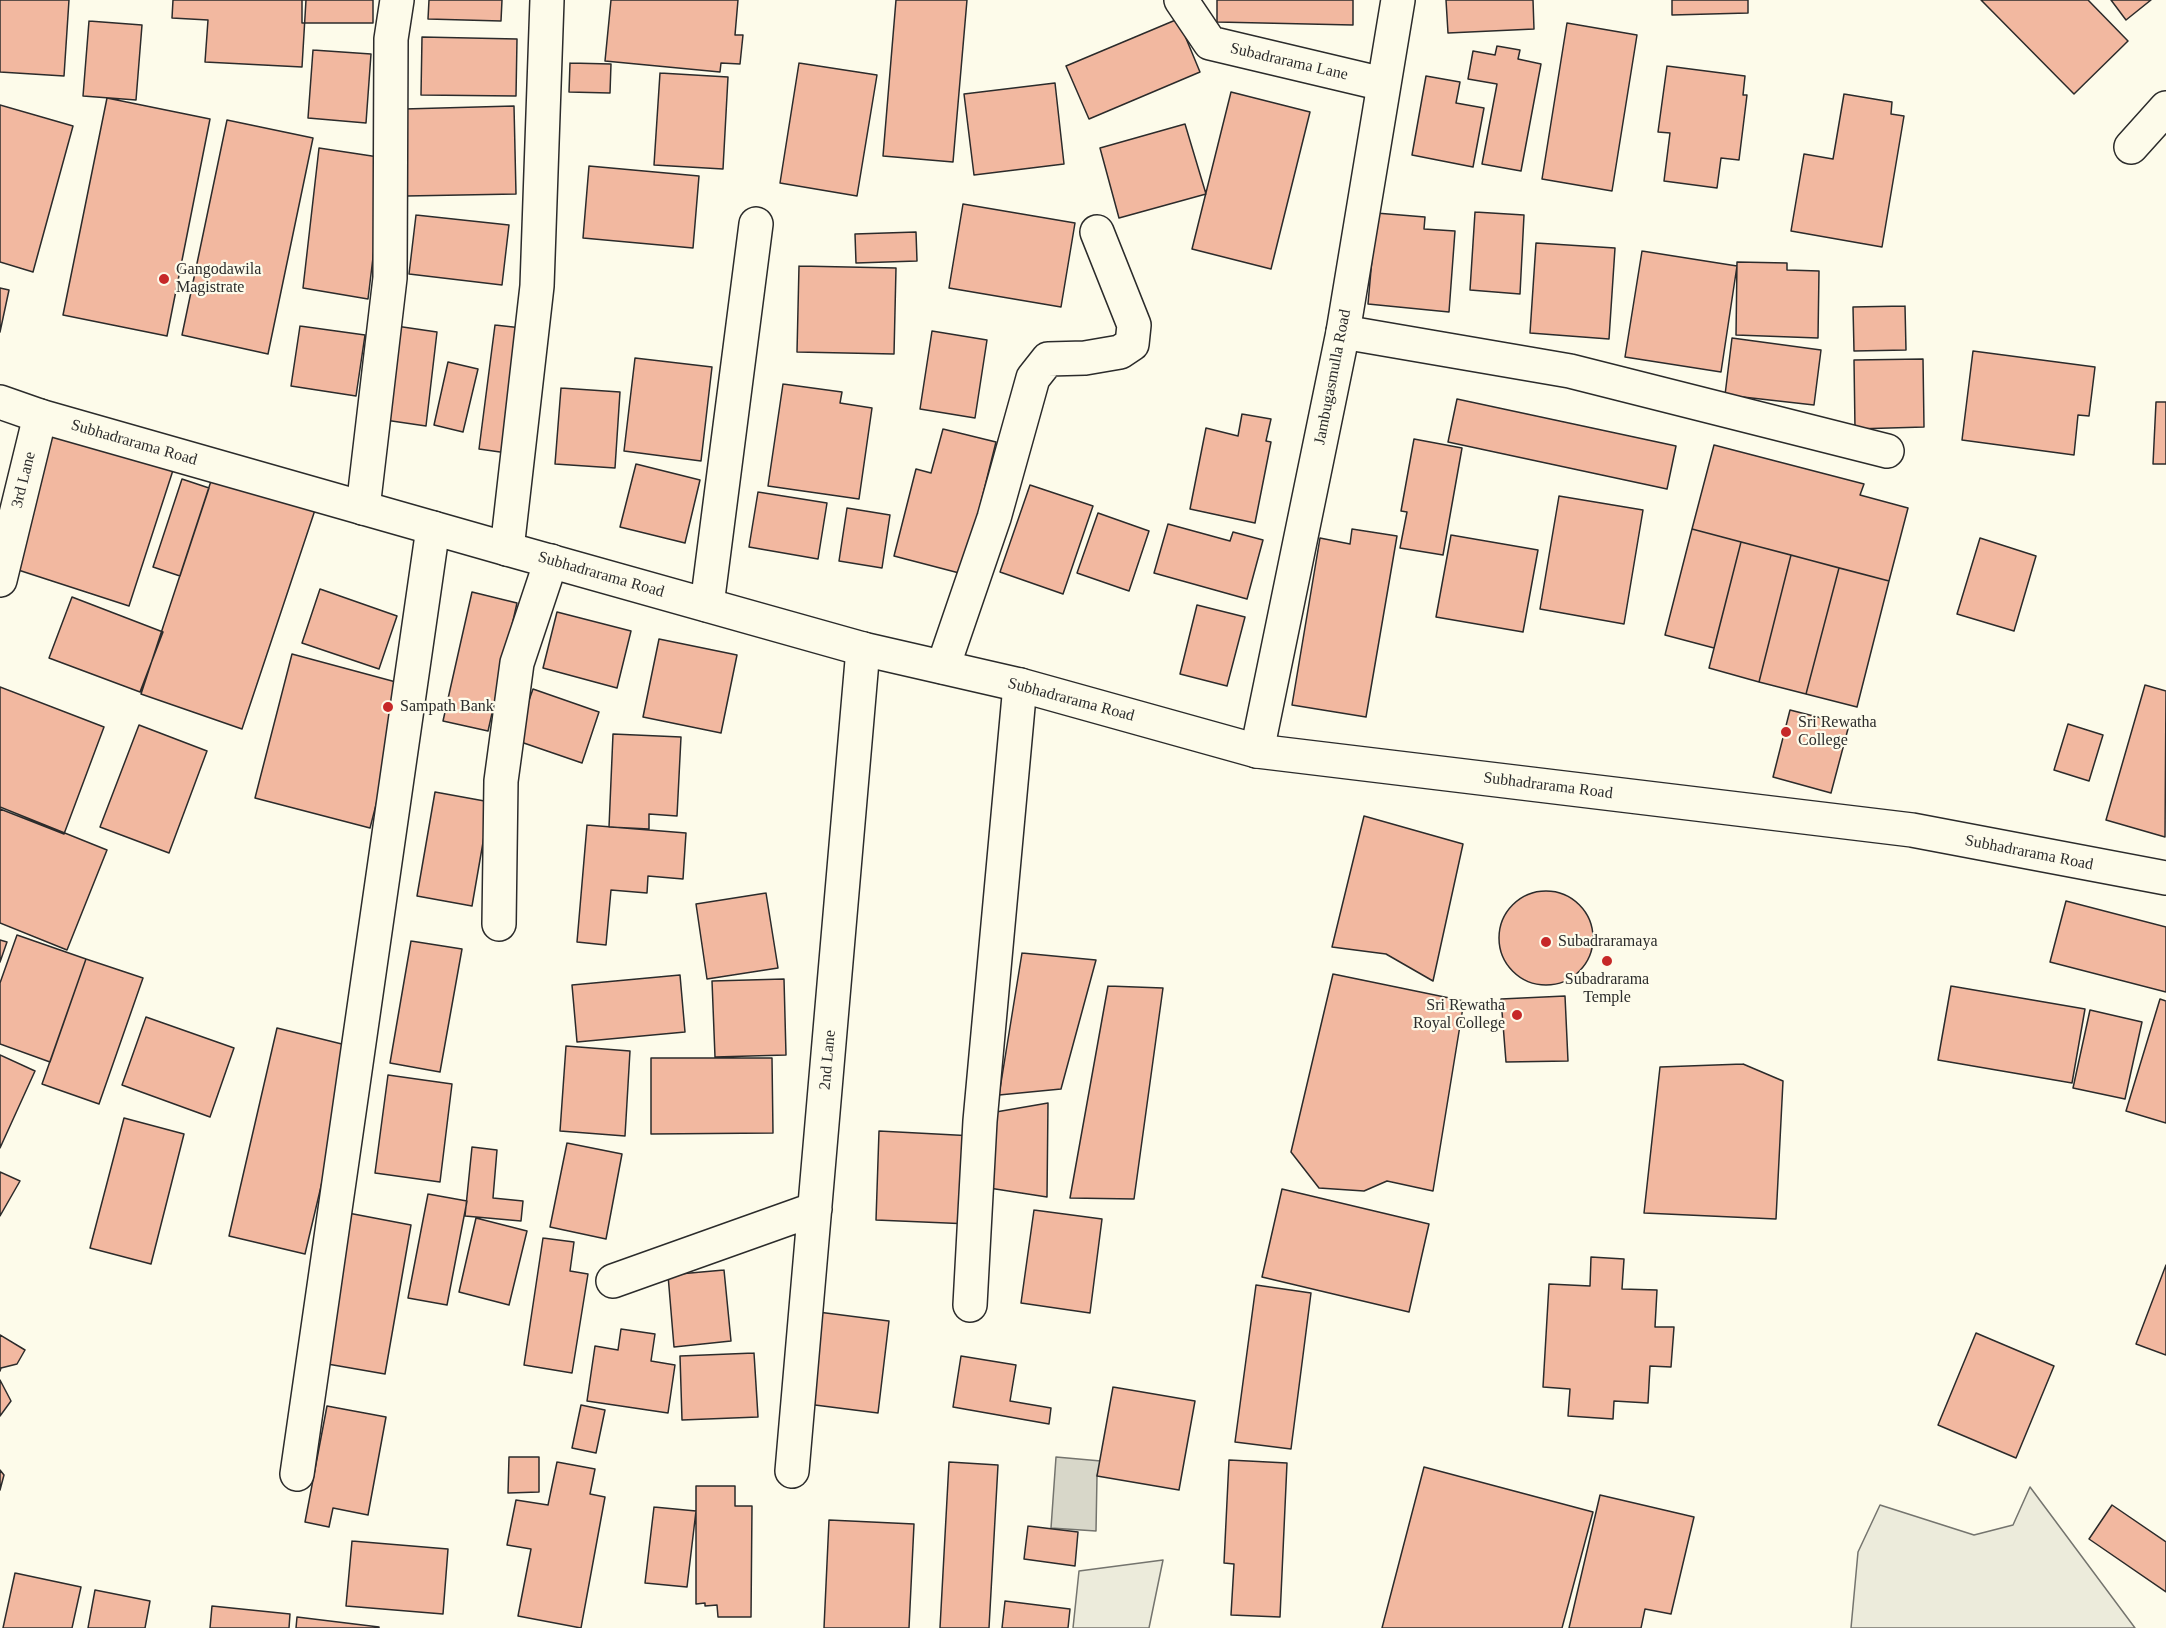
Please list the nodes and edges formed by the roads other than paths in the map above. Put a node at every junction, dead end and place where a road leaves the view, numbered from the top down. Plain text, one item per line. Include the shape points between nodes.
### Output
1 (397, 0) edge
2 (547, 0) edge
3 (1181, 0) edge
4 (1398, 0) edge
5 (1383, 84) junction
6 (2166, 108) edge
7 (2131, 147) dead end
8 (756, 224) dead end
9 (1097, 232) dead end
10 (1343, 332) junction
11 (0, 402) edge
12 (40, 416) junction
13 (1887, 451) dead end
14 (363, 508) junction
15 (433, 528) junction
16 (507, 549) junction
17 (551, 561) junction
18 (0, 580) edge
19 (707, 605) junction
20 (863, 649) junction
21 (943, 667) junction
22 (1020, 685) junction
23 (1257, 751) junction
24 (2166, 878) edge
25 (499, 924) dead end
26 (815, 1209) junction
27 (613, 1281) dead end
28 (970, 1305) dead end
29 (792, 1471) dead end
30 (297, 1474) dead end

1 - 14 street via 390,39 390,278
2 - 16 street via 537,286
3 - 5 street, Subadrarama Lane via 1210,43
4 - 5 street, Jambugasmulla Road
5 - 10 street, Jambugasmulla Road
6 - 7 street
8 - 19 street
9 - 21 street via 1134,325 1132,344 1120,352 1048,359 1033,378 994,518
10 - 13 street via 1570,371
10 - 23 street, Jambugasmulla Road
11 - 12 street, Subhadrarama Road
12 - 14 street, Subhadrarama Road
12 - 18 street, 3rd Lane
14 - 15 street, Subhadrarama Road
15 - 16 street, Subhadrarama Road
15 - 30 street
16 - 17 street, Subhadrarama Road
17 - 19 street, Subhadrarama Road
17 - 25 street via 517,663 501,781
19 - 20 street, Subhadrarama Road
20 - 21 street, Subhadrarama Road
20 - 26 street, 2nd Lane
21 - 22 street, Subhadrarama Road
22 - 23 street, Subhadrarama Road
22 - 28 street via 980,1121
23 - 24 street, Subhadrarama Road via 1912,830
26 - 27 street
26 - 29 street, 2nd Lane

